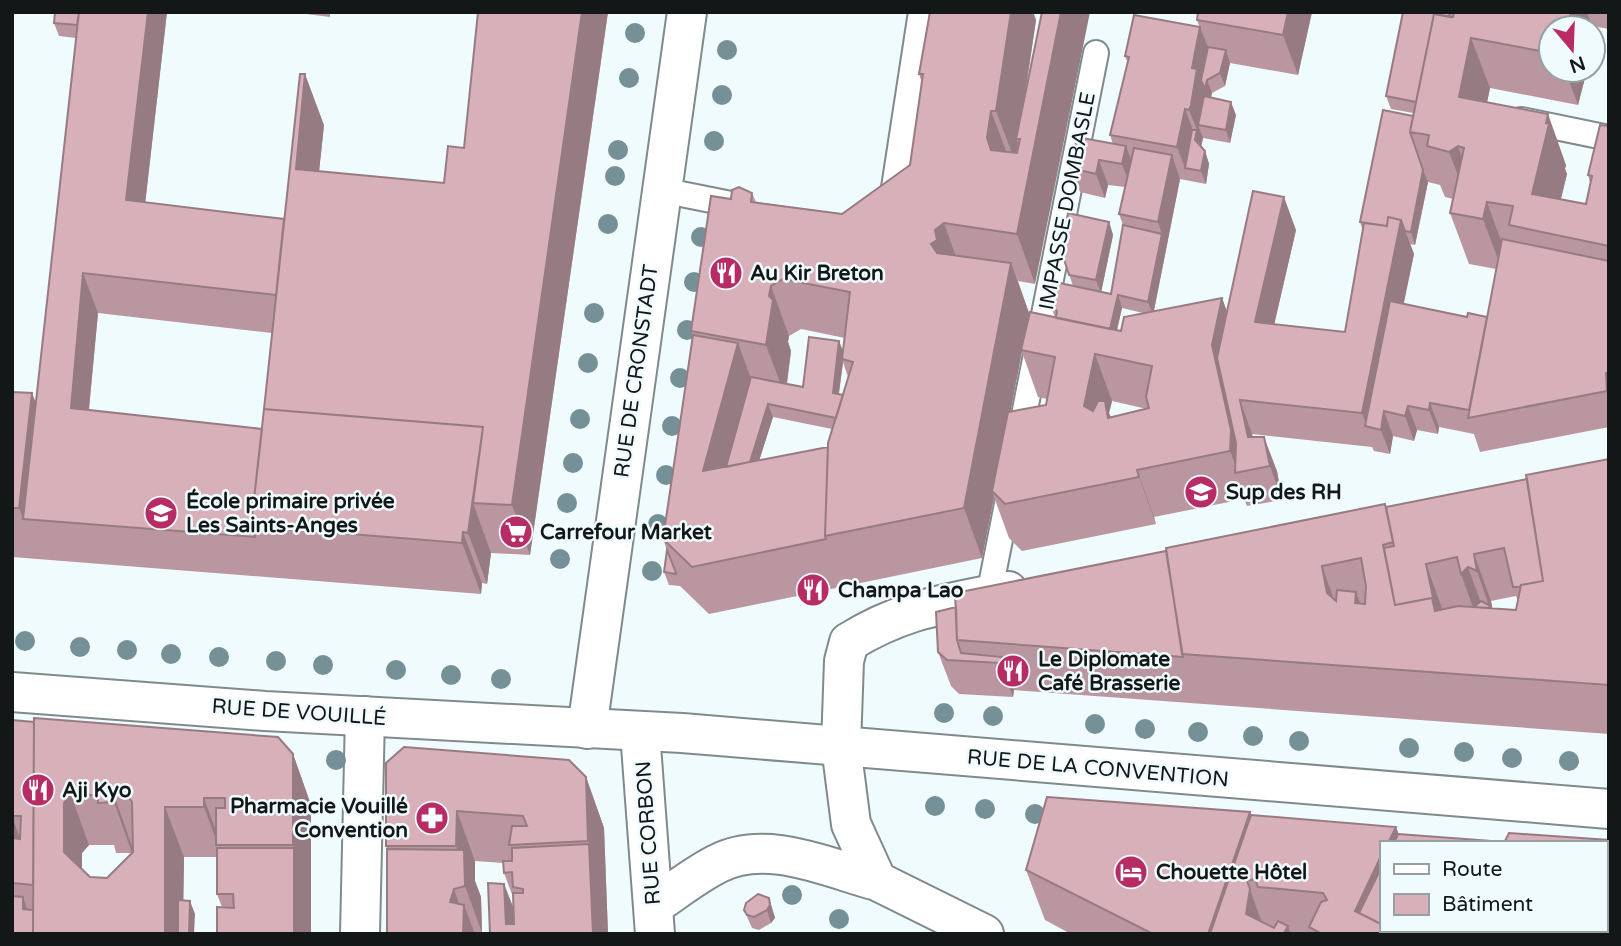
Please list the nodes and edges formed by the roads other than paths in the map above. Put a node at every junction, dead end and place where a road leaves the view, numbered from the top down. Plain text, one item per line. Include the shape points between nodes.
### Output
1 (687, 12) edge
2 (921, 12) edge
3 (1096, 53) dead end
4 (1500, 116) edge
5 (1609, 138) edge
6 (661, 190) junction
7 (759, 211) edge
8 (856, 218) edge
9 (1043, 584) edge
10 (989, 595) junction
11 (12, 692) edge
12 (365, 716) junction
13 (586, 729) junction
14 (640, 732) junction
15 (841, 746) junction
16 (1609, 809) edge
17 (877, 881) junction
18 (654, 920) edge
19 (360, 934) edge
20 (984, 934) edge

1 - 6 street, RUE DE CRONSTADT
2 - 8 lane via 893,194 868,215
3 - 10 lane, IMPASSE DOMBASLE
4 - 5 lane
6 - 7 lane
6 - 13 street, RUE DE CRONSTADT
9 - 10 street
10 - 15 street via 918,609 849,642
11 - 12 street, RUE DE VOUILLÉ
12 - 13 street, RUE DE VOUILLÉ
12 - 19 street
13 - 14 street, RUE DE LA CONVENTION
14 - 15 street, RUE DE LA CONVENTION
14 - 18 street, RUE CORBON
15 - 16 street, RUE DE LA CONVENTION
15 - 17 street via 851,824
17 - 18 street via 780,854 749,854 719,863
17 - 20 street

